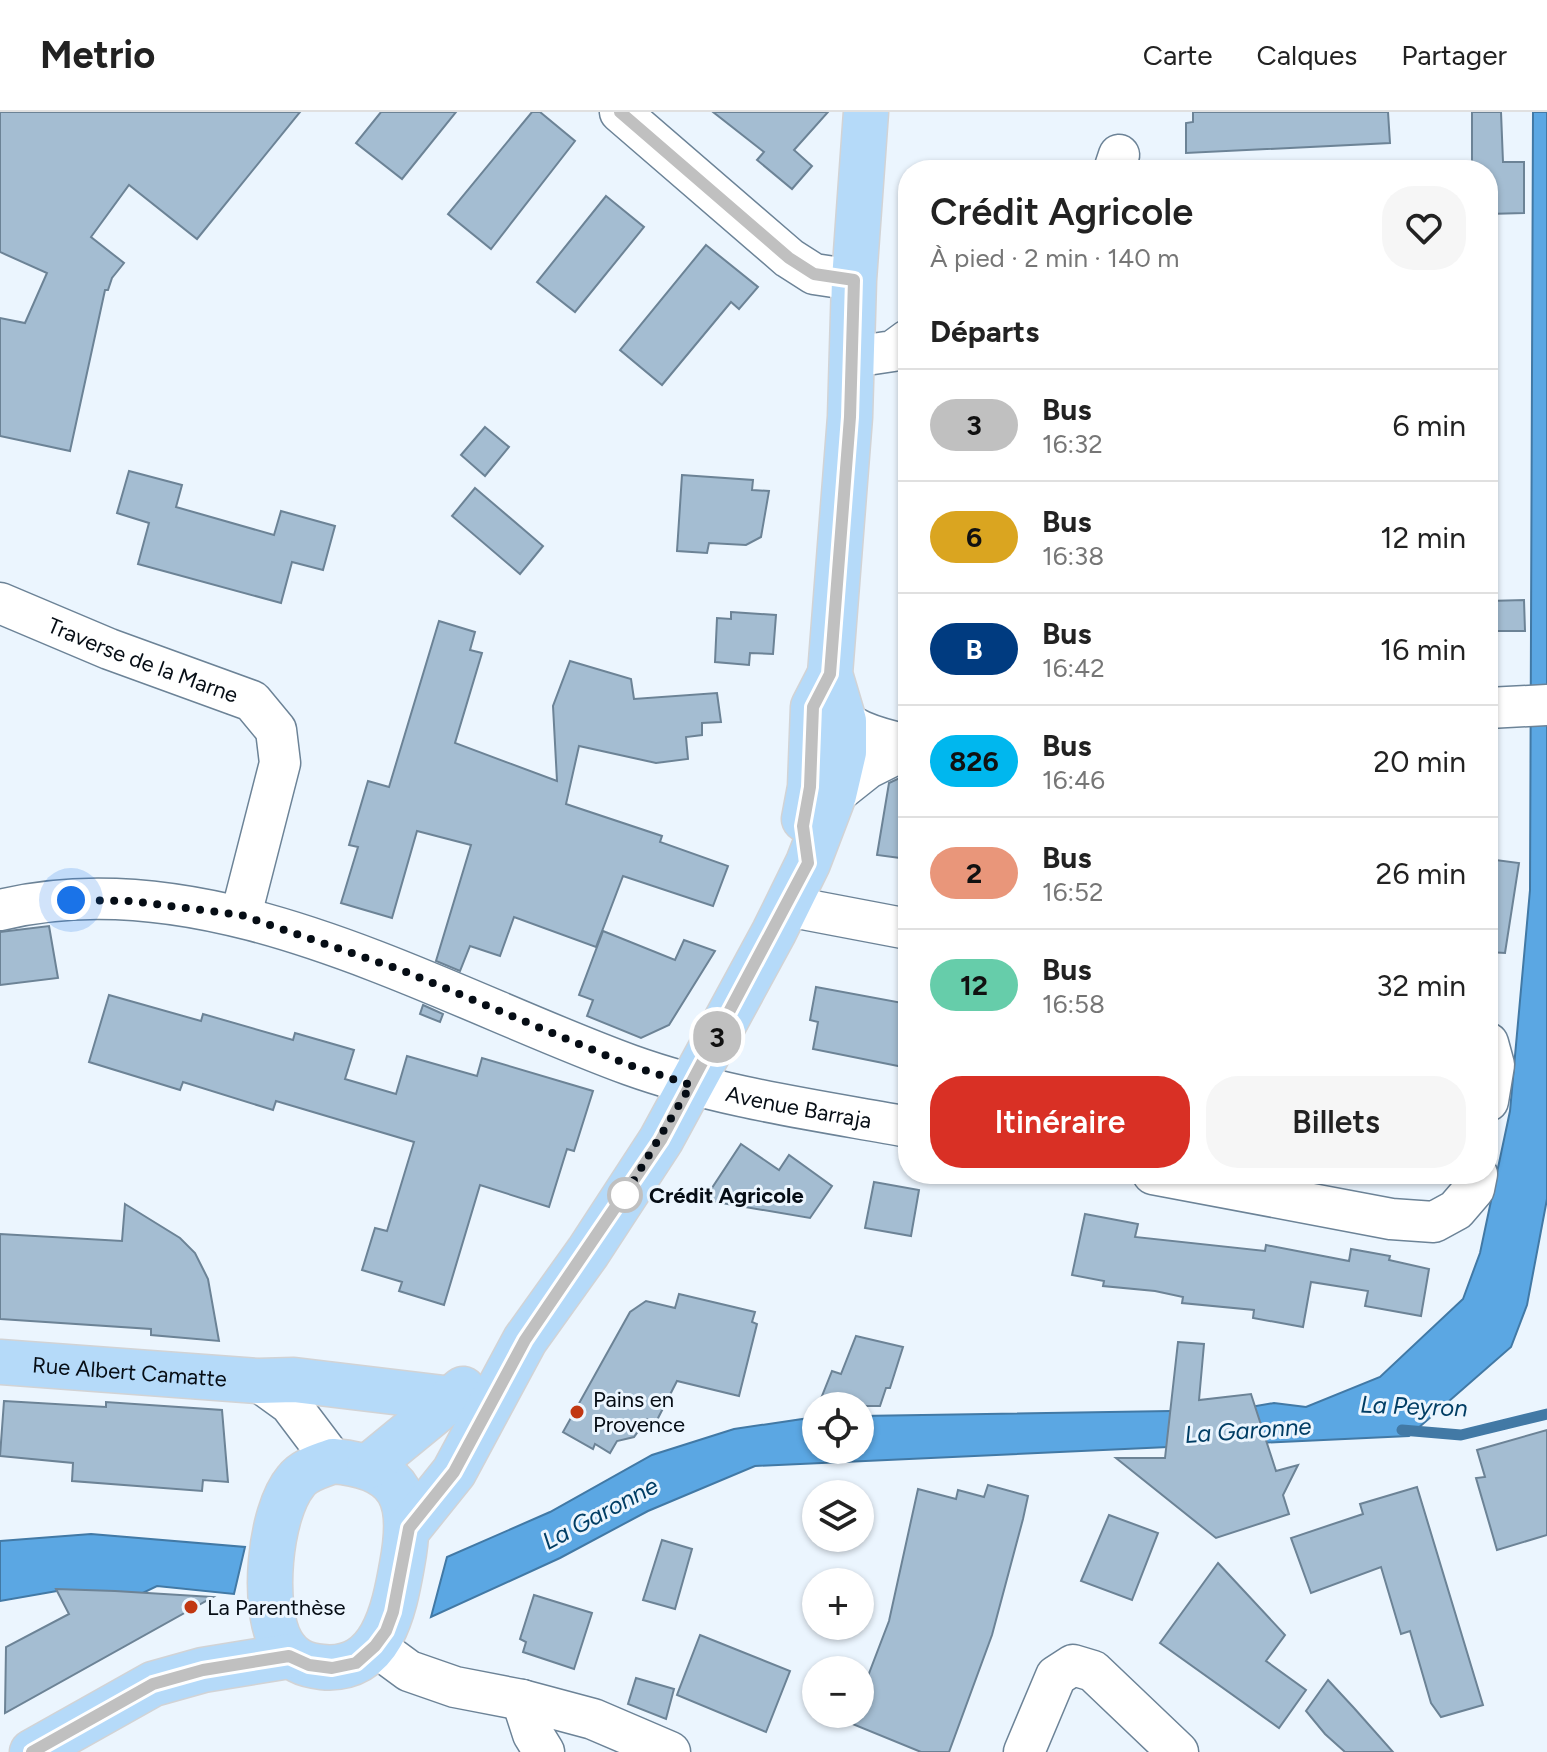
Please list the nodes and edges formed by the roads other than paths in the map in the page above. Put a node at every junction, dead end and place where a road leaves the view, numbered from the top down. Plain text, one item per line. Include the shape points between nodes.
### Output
1 (620, 112) edge
2 (866, 112) edge
3 (854, 280) junction
4 (898, 347) edge
5 (853, 357) junction
6 (0, 603) edge
7 (832, 696) junction
8 (1538, 705) edge
9 (1498, 707) edge
10 (898, 743) edge
11 (898, 752) edge
12 (834, 795) junction
13 (808, 863) junction
14 (787, 906) junction
15 (0, 910) edge
16 (241, 915) junction
17 (898, 927) edge
18 (691, 1085) junction
19 (898, 1125) edge
20 (1206, 1184) edge
21 (1475, 1184) edge
22 (525, 1340) junction
23 (0, 1362) edge
24 (258, 1381) junction
25 (452, 1399) junction
26 (351, 1464) junction
27 (409, 1528) junction
28 (375, 1646) junction
29 (289, 1656) junction
30 (522, 1700) junction
31 (32, 1752) edge
32 (544, 1752) edge
33 (670, 1752) edge
34 (1024, 1752) edge
35 (1178, 1752) edge

1 - 3 street via 789,258 814,274
2 - 3 main road
3 - 5 main road
4 - 5 street
5 - 7 main road
6 - 16 street, Traverse de la Marne via 252,701 276,730 280,763
7 - 10 street via 886,740
7 - 12 main road via 844,752
7 - 13 main road via 813,707 803,826
8 - 9 street
11 - 12 street
12 - 13 main road
13 - 14 main road
14 - 17 street
14 - 18 main road
15 - 16 street, Avenue Barraja via 42,900 131,901
16 - 18 street, Avenue Barraja via 404,971 629,1065
18 - 19 street, Avenue Barraja
18 - 22 main road via 661,1140
20 - 21 street via 1391,1219 1434,1222 1456,1210
22 - 25 main road
22 - 27 main road via 454,1472
23 - 24 main road, Rue Albert Camatte
24 - 25 main road, Rue Albert Camatte via 294,1380
24 - 26 street, Rue Albert Camatte via 290,1404
25 - 26 main road
26 - 27 main road via 392,1481
26 - 29 main road via 312,1469 296,1481 276,1537 270,1611 274,1632
27 - 28 main road via 393,1612
28 - 29 main road via 356,1663 332,1668
28 - 30 street via 409,1671 455,1687
29 - 31 main road via 153,1684
30 - 32 street
30 - 33 street via 593,1719
34 - 35 street via 1056,1676 1073,1665 1093,1671

